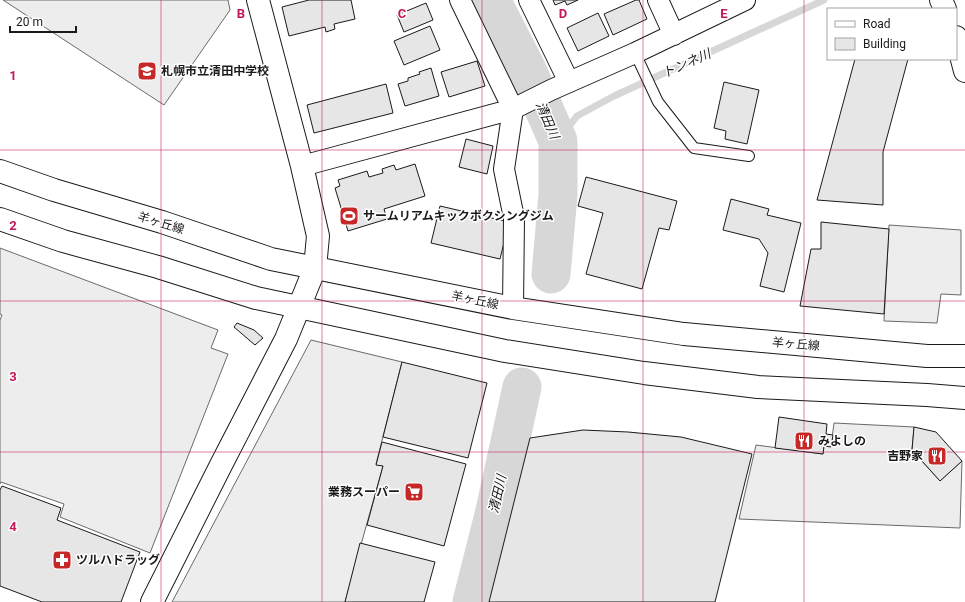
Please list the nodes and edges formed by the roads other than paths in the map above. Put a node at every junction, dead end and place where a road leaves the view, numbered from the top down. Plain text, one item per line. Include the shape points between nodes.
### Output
1 (258, 0) edge
2 (460, 0) edge
3 (529, 0) edge
4 (658, 0) edge
5 (745, 0) edge
6 (674, 35) junction
7 (957, 41) edge
8 (635, 53) junction
9 (965, 71) edge
10 (569, 82) junction
11 (519, 106) junction
12 (749, 156) dead end
13 (302, 166) junction
14 (0, 171) edge
15 (0, 219) edge
16 (315, 268) junction
17 (300, 307) junction
18 (513, 308) junction
19 (965, 356) edge
20 (965, 398) edge
21 (152, 602) edge

1 - 13 main road
2 - 11 street
3 - 10 street
4 - 6 street
5 - 6 street
6 - 8 street
7 - 9 main road
8 - 10 street
8 - 12 lane via 658,102 694,148
10 - 11 street
11 - 13 street
11 - 18 street via 504,169 514,218
13 - 16 main road via 318,236
14 - 16 main road, 羊ヶ丘線 via 271,259
15 - 17 main road via 63,241 256,298
16 - 17 main road
16 - 18 main road, 羊ヶ丘線
17 - 20 main road via 505,351 644,373 758,386
17 - 21 main road via 286,340
18 - 19 main road, 羊ヶ丘線 via 684,334 927,356

